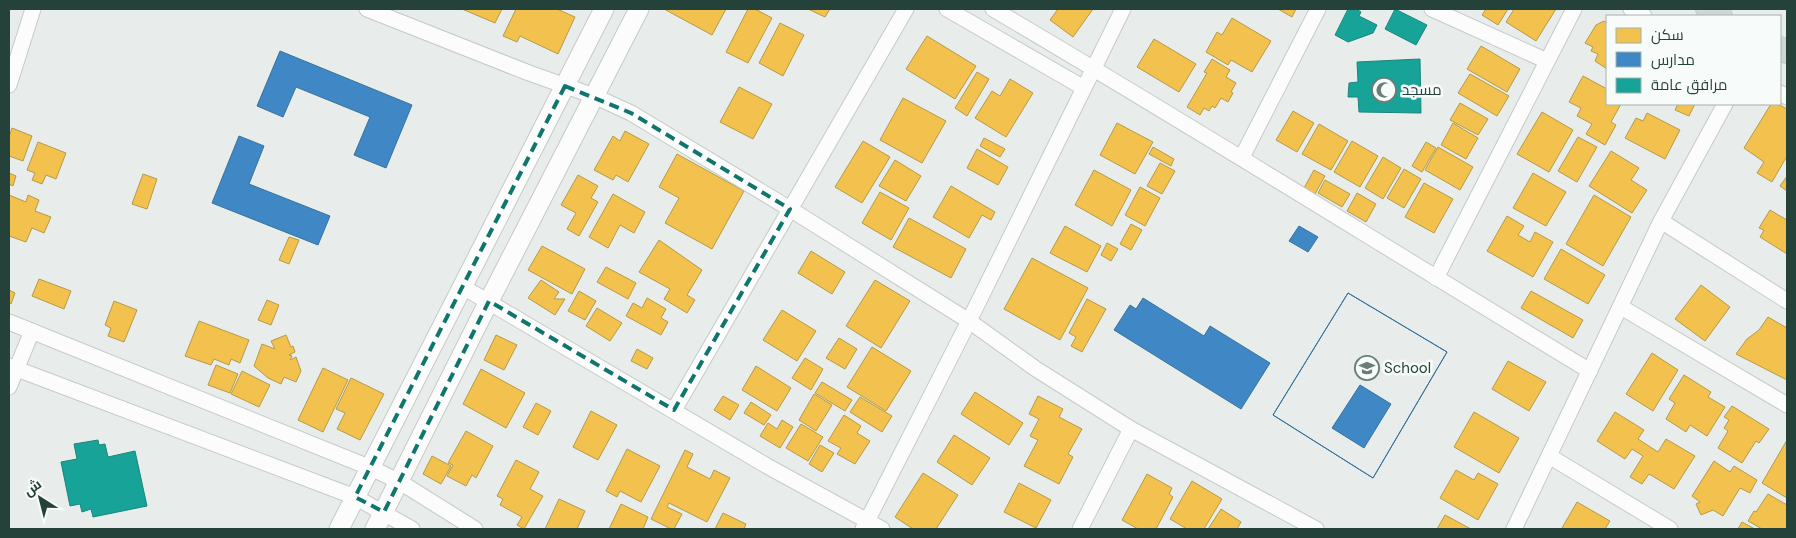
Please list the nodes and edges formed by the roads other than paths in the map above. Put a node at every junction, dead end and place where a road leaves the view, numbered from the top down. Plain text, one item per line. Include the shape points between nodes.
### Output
1 (33, 9) edge
2 (367, 9) edge
3 (604, 9) edge
4 (639, 9) edge
5 (906, 9) edge
6 (948, 9) edge
7 (993, 9) edge
8 (1123, 9) edge
9 (1318, 9) edge
10 (1432, 9) edge
11 (1574, 9) edge
12 (1631, 9) edge
13 (1707, 9) edge
14 (1642, 15) edge
15 (1719, 15) edge
16 (1548, 60) junction
17 (1094, 68) junction
18 (9, 85) edge
19 (566, 86) junction
20 (1084, 88) junction
21 (594, 96) junction
22 (1725, 105) edge
23 (1242, 157) junction
24 (790, 209) junction
25 (1661, 221) junction
26 (1436, 278) junction
27 (463, 287) junction
28 (489, 301) junction
29 (1787, 301) edge
30 (1621, 307) junction
31 (969, 321) junction
32 (9, 322) edge
33 (32, 331) junction
34 (12, 367) edge
35 (1590, 371) junction
36 (9, 387) edge
37 (1787, 405) edge
38 (674, 410) junction
39 (1131, 429) junction
40 (1549, 456) junction
41 (371, 468) junction
42 (400, 482) junction
43 (355, 498) junction
44 (379, 521) edge
45 (865, 525) edge
46 (1311, 528) edge
47 (339, 529) edge
48 (412, 529) edge
49 (475, 529) edge
50 (882, 529) edge
51 (1080, 529) edge
52 (1514, 529) edge
53 (1670, 529) edge

1 - 18 street
2 - 19 street
3 - 19 street
4 - 21 street
5 - 24 street
6 - 20 street
7 - 17 street
8 - 17 street
9 - 23 street
10 - 16 street
11 - 16 street
12 - 14 street
13 - 15 main road
16 - 26 street
17 - 20 street
17 - 23 street
19 - 21 street
19 - 27 street
20 - 31 street
21 - 24 street via 631,114
21 - 28 street
22 - 25 street
23 - 26 street
24 - 31 street
24 - 38 street
25 - 29 street
25 - 30 street
26 - 35 street
27 - 28 street
27 - 41 street
28 - 38 street
28 - 42 street
30 - 35 street
30 - 37 street
31 - 39 street
31 - 45 street
32 - 33 street
33 - 34 street
33 - 41 street
34 - 36 street
34 - 43 street
35 - 40 street
38 - 45 street
39 - 46 street
39 - 51 street
40 - 52 street
40 - 53 street
41 - 42 street
41 - 43 street
42 - 44 street
42 - 49 street
43 - 44 street
43 - 47 street
44 - 48 street
45 - 50 street

